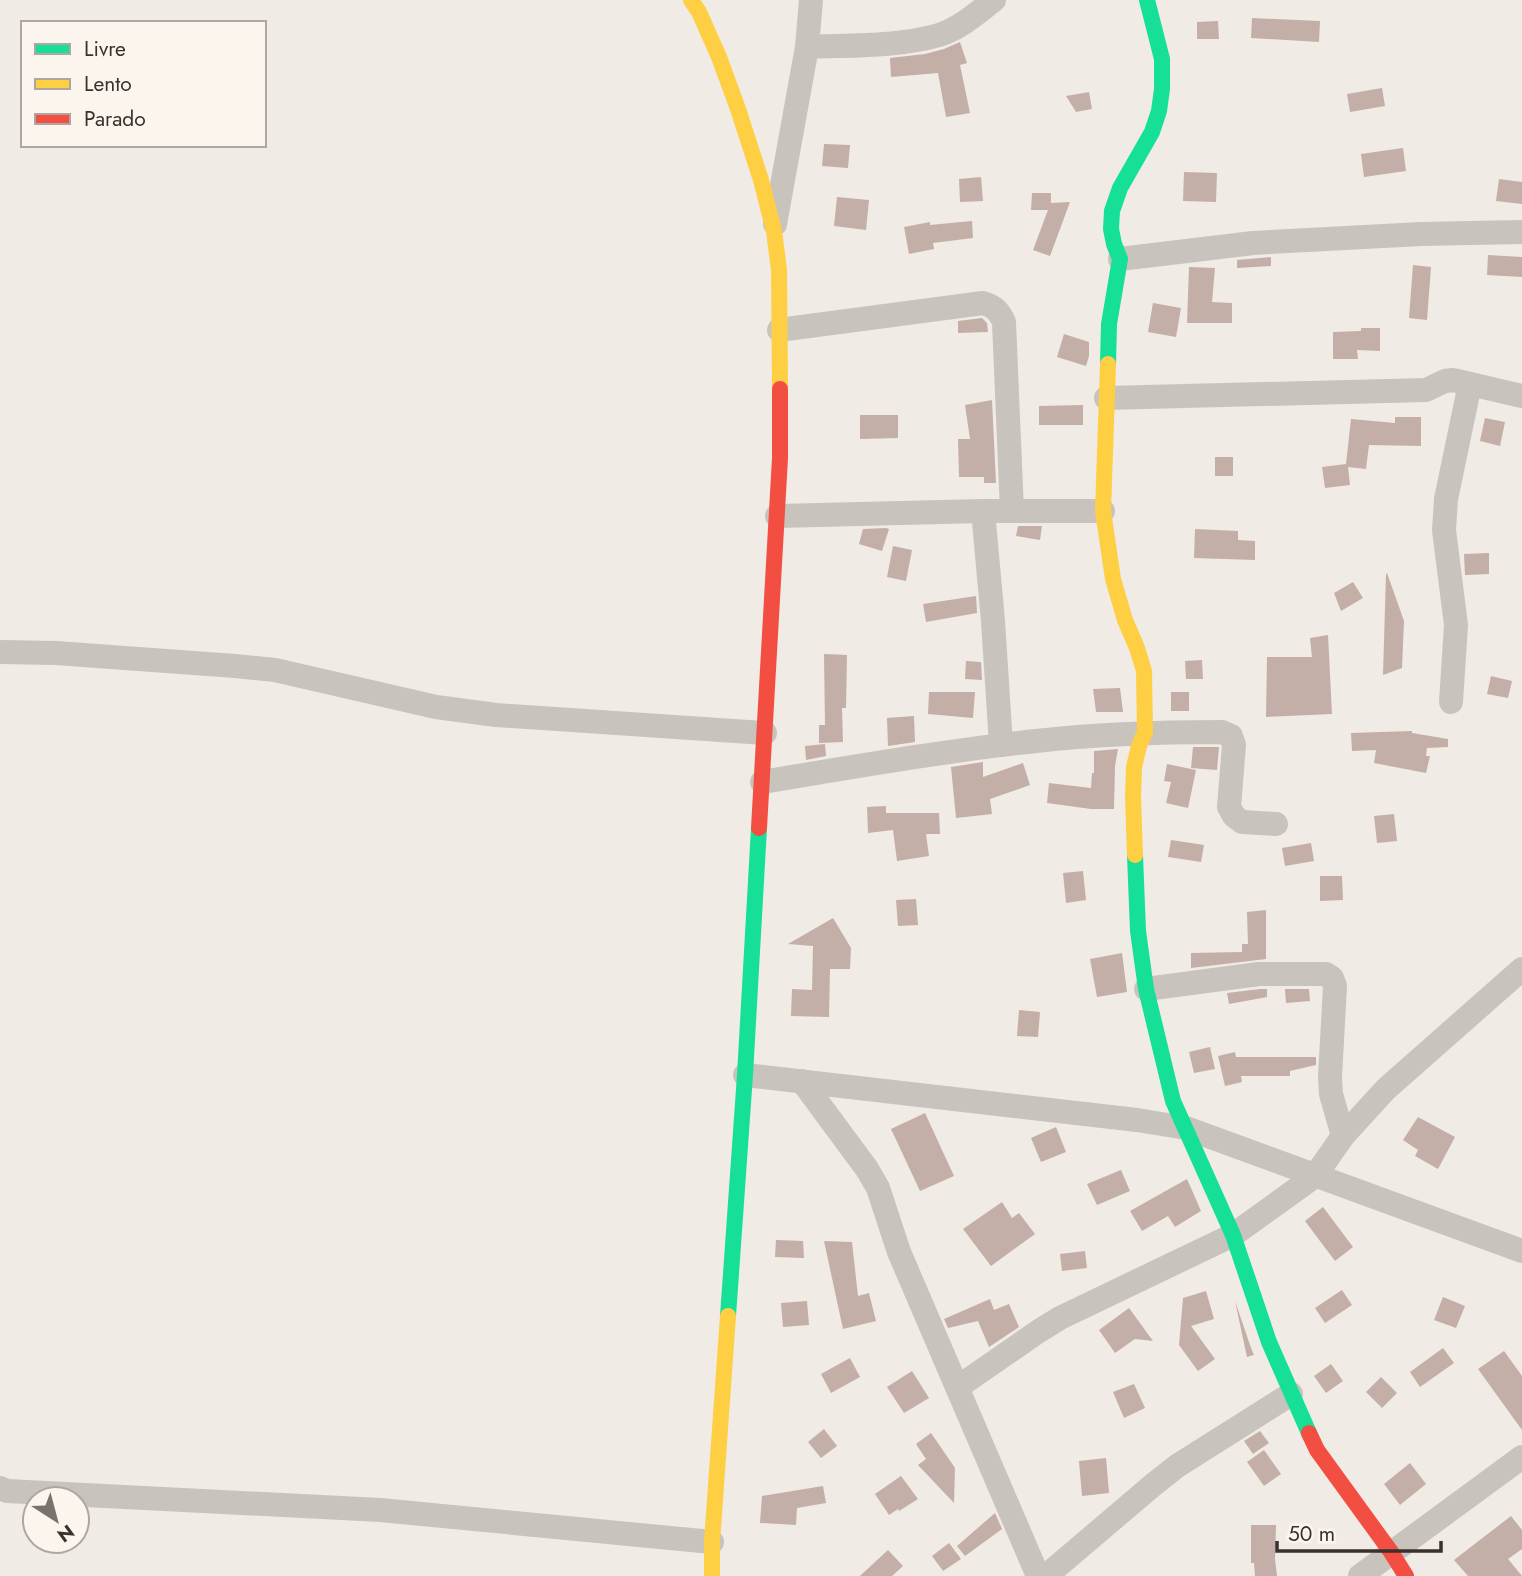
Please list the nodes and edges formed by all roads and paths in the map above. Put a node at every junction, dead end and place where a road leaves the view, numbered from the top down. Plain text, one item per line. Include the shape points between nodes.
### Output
1 (691, 0) edge
2 (811, 0) edge
3 (994, 0) edge
4 (1147, 0) edge
5 (807, 47) junction
6 (774, 231) junction
7 (1522, 232) edge
8 (1120, 259) junction
9 (779, 330) junction
10 (1471, 384) junction
11 (1522, 396) edge
12 (1106, 398) junction
13 (983, 511) junction
14 (1012, 511) junction
15 (1103, 511) junction
16 (777, 516) junction
17 (0, 652) edge
18 (1451, 702) dead end
19 (1144, 732) junction
20 (765, 733) junction
21 (1001, 745) junction
22 (762, 782) junction
23 (1276, 824) dead end
24 (1522, 969) edge
25 (1146, 989) junction
26 (746, 1075) junction
27 (802, 1081) junction
28 (1186, 1128) junction
29 (1343, 1136) junction
30 (1315, 1176) junction
31 (1233, 1235) junction
32 (1519, 1245) edge
33 (958, 1387) junction
34 (1291, 1394) junction
35 (1522, 1457) edge
36 (0, 1488) edge
37 (712, 1542) junction
38 (1391, 1552) junction
39 (712, 1576) edge
40 (1038, 1576) edge
41 (1046, 1576) edge
42 (1360, 1576) edge
43 (1406, 1576) edge

1 - 6 street via 738,109
2 - 5 street
3 - 5 street via 940,35 897,43
4 - 8 street via 1163,59 1162,89 1152,132 1112,211 1111,229
5 - 6 street
6 - 9 street
7 - 8 street via 1253,243
8 - 12 street via 1109,324
9 - 14 street via 983,303 992,306 1004,322
9 - 16 street
10 - 11 street
10 - 12 street via 1452,380 1426,390
10 - 18 street via 1446,499 1444,530 1456,625
12 - 15 street
13 - 14 street
13 - 16 street
13 - 21 street
14 - 15 street
15 - 19 street via 1113,579 1143,671
16 - 20 street
17 - 20 street via 275,670 448,709
19 - 21 street
19 - 23 street via 1222,732 1231,736 1229,807 1242,822
19 - 25 street via 1134,767 1133,797 1138,931
20 - 22 street
21 - 22 street
22 - 26 street
24 - 29 street via 1387,1089
25 - 28 street via 1173,1101
25 - 29 street via 1259,974 1326,974 1332,978 1330,1086
26 - 27 street
26 - 37 street
27 - 28 street
27 - 33 street via 878,1188 899,1251
28 - 30 street
28 - 31 street
29 - 30 street
30 - 31 street
30 - 32 street
31 - 33 street via 1060,1318
31 - 34 street
33 - 40 street
34 - 38 street via 1317,1450
34 - 41 street via 1177,1466
35 - 38 street
36 - 37 street via 380,1510
37 - 39 street
38 - 42 street
38 - 43 street

